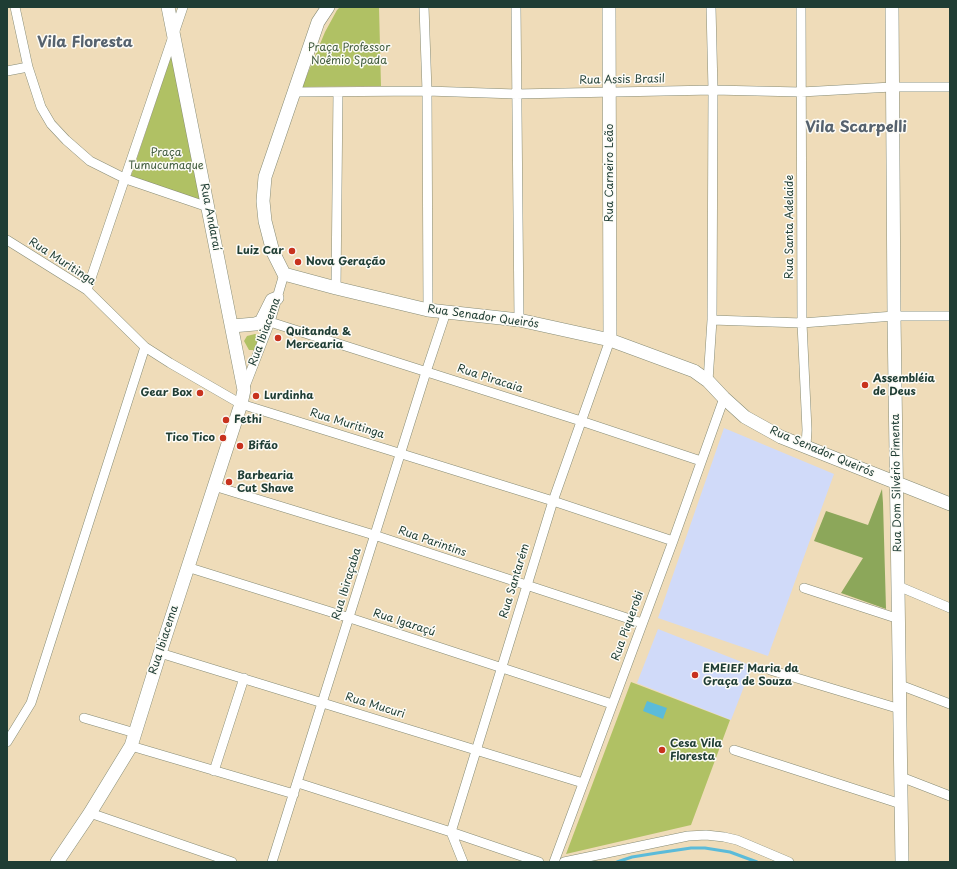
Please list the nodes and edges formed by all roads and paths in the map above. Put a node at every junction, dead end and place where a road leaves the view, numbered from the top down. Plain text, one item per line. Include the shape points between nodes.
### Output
1 (15, 7) edge
2 (168, 7) edge
3 (183, 7) edge
4 (328, 7) edge
5 (424, 7) edge
6 (516, 7) edge
7 (609, 7) edge
8 (711, 7) edge
9 (801, 7) edge
10 (892, 7) edge
11 (174, 35) junction
12 (28, 67) junction
13 (7, 71) edge
14 (892, 87) junction
15 (950, 87) edge
16 (713, 90) junction
17 (427, 91) junction
18 (294, 92) junction
19 (338, 92) junction
20 (610, 92) junction
21 (801, 92) junction
22 (516, 94) junction
23 (126, 179) junction
24 (208, 208) junction
25 (7, 240) edge
26 (284, 274) junction
27 (336, 288) junction
28 (87, 290) junction
29 (277, 298) junction
30 (428, 310) junction
31 (446, 312) junction
32 (894, 316) junction
33 (950, 316) edge
34 (519, 320) junction
35 (712, 320) junction
36 (270, 322) junction
37 (802, 323) junction
38 (232, 326) junction
39 (610, 340) junction
40 (145, 347) junction
41 (426, 372) junction
42 (708, 380) junction
43 (244, 390) junction
44 (724, 398) junction
45 (241, 404) junction
46 (581, 421) junction
47 (806, 446) junction
48 (400, 454) junction
49 (701, 461) junction
50 (897, 484) junction
51 (214, 486) junction
52 (553, 501) junction
53 (950, 504) edge
54 (374, 535) junction
55 (673, 540) junction
56 (188, 568) junction
57 (526, 586) junction
58 (898, 586) junction
59 (804, 588) dead end
60 (950, 608) edge
61 (350, 618) junction
62 (899, 619) junction
63 (642, 623) junction
64 (160, 653) junction
65 (501, 668) junction
66 (770, 670) dead end
67 (244, 678) junction
68 (900, 685) junction
69 (323, 702) junction
70 (612, 704) junction
71 (950, 704) edge
72 (900, 709) junction
73 (84, 718) dead end
74 (135, 733) junction
75 (7, 742) edge
76 (131, 746) junction
77 (476, 750) junction
78 (734, 750) dead end
79 (214, 771) junction
80 (901, 777) junction
81 (298, 783) junction
82 (583, 783) junction
83 (294, 794) junction
84 (950, 796) edge
85 (901, 804) junction
86 (90, 813) junction
87 (451, 832) junction
88 (57, 862) edge
89 (232, 862) edge
90 (272, 862) edge
91 (463, 862) edge
92 (538, 862) edge
93 (554, 862) edge
94 (564, 862) edge
95 (789, 862) edge
96 (902, 862) edge

1 - 12 street
2 - 11 street, Rua Andaraí
3 - 11 street
4 - 18 street via 318,22
5 - 17 street
6 - 22 street
7 - 20 street, Rua Carneiro Leão
8 - 16 street
9 - 21 street, Rua Santa Adelaide
10 - 14 street, Rua Dom Silvério Pimenta
11 - 23 street
11 - 24 street, Rua Andaraí
12 - 13 street
12 - 23 street via 41,107 51,124 90,161
14 - 15 street, Rua Assis Brasil
14 - 21 street, Rua Assis Brasil
14 - 32 street, Rua Dom Silvério Pimenta
16 - 20 street, Rua Assis Brasil
16 - 21 street, Rua Assis Brasil
16 - 35 street
17 - 19 street, Rua Assis Brasil
17 - 22 street, Rua Assis Brasil
17 - 30 street
18 - 19 street, Rua Assis Brasil
18 - 26 street via 265,177 263,201 273,252
19 - 27 street
20 - 22 street, Rua Assis Brasil
20 - 39 street, Rua Carneiro Leão
21 - 37 street, Rua Santa Adelaide
22 - 34 street
23 - 24 street
23 - 28 street
24 - 38 street, Rua Andaraí
25 - 28 street, Rua Muritinga
26 - 27 street, Rua Senador Queirós
26 - 29 street, Rua Ibiacema
27 - 30 street, Rua Senador Queirós
28 - 40 street, Rua Muritinga
29 - 36 street, Rua Ibiacema
29 - 38 street via 272,300 261,322
30 - 31 street, Rua Senador Queirós
31 - 34 street, Rua Senador Queirós
31 - 41 street, Rua Ibiraçaba
32 - 33 street
32 - 37 street
32 - 50 street, Rua Dom Silvério Pimenta
34 - 39 street, Rua Senador Queirós
35 - 37 street
35 - 42 street
36 - 41 street, Rua Piracaia
36 - 43 street, Rua Ibiacema
37 - 47 street, Rua Santa Adelaide
38 - 43 street, Rua Andaraí
39 - 42 street, Rua Senador Queirós via 694,371
39 - 46 street, Rua Santarém
40 - 45 street, Rua Muritinga
40 - 75 street via 31,703
41 - 46 street, Rua Piracaia
41 - 48 street, Rua Ibiraçaba
42 - 44 street, Rua Senador Queirós
43 - 45 street, Rua Andaraí
44 - 47 street, Rua Senador Queirós via 745,416 781,437
44 - 49 street, Rua Piquerobi
45 - 48 street, Rua Muritinga
45 - 51 street, Rua Ibiacema
46 - 49 street, Rua Piracaia
46 - 52 street, Rua Santarém
47 - 50 street, Rua Senador Queirós
48 - 52 street, Rua Muritinga
48 - 54 street, Rua Ibiraçaba
49 - 55 street, Rua Piquerobi
50 - 53 street, Rua Senador Queirós
50 - 58 street, Rua Dom Silvério Pimenta
51 - 54 street, Rua Parintins
51 - 56 street, Rua Ibiacema
52 - 55 street, Rua Muritinga
52 - 57 street, Rua Santarém
54 - 57 street, Rua Parintins
54 - 61 street, Rua Ibiraçaba
55 - 63 street, Rua Piquerobi
56 - 61 street, Rua Igaraçú
56 - 64 street, Rua Ibiacema
57 - 63 street, Rua Parintins
57 - 65 street, Rua Santarém
58 - 60 street
58 - 62 street, Rua Dom Silvério Pimenta
59 - 62 street
61 - 65 street, Rua Igaraçú
61 - 69 street, Rua Ibiraçaba
62 - 68 street, Rua Dom Silvério Pimenta
63 - 70 street, Rua Piquerobi
64 - 67 street, Rua Mucuri
64 - 74 street, Rua Ibiacema
65 - 70 street, Rua Igaraçú
65 - 77 street, Rua Santarém
66 - 72 street
67 - 69 street, Rua Mucuri
67 - 79 street
68 - 71 street
68 - 72 street, Rua Dom Silvério Pimenta
69 - 77 street, Rua Mucuri
69 - 81 street, Rua Ibiraçaba
70 - 82 street, Rua Piquerobi
72 - 80 street, Rua Dom Silvério Pimenta
73 - 74 street
74 - 76 street, Rua Ibiacema
76 - 79 street
76 - 86 street, Rua Ibiacema
77 - 82 street, Rua Mucuri
77 - 87 street, Rua Santarém
78 - 85 street
79 - 83 street
80 - 84 street
80 - 85 street, Rua Dom Silvério Pimenta
81 - 83 street, Rua Ibiraçaba
81 - 87 street
82 - 93 street, Rua Piquerobi
83 - 90 street, Rua Ibiraçaba
85 - 96 street, Rua Dom Silvério Pimenta
86 - 88 street, Rua Ibiacema
86 - 89 street
87 - 91 street
87 - 92 street
94 - 95 street via 688,836 706,835 737,840

